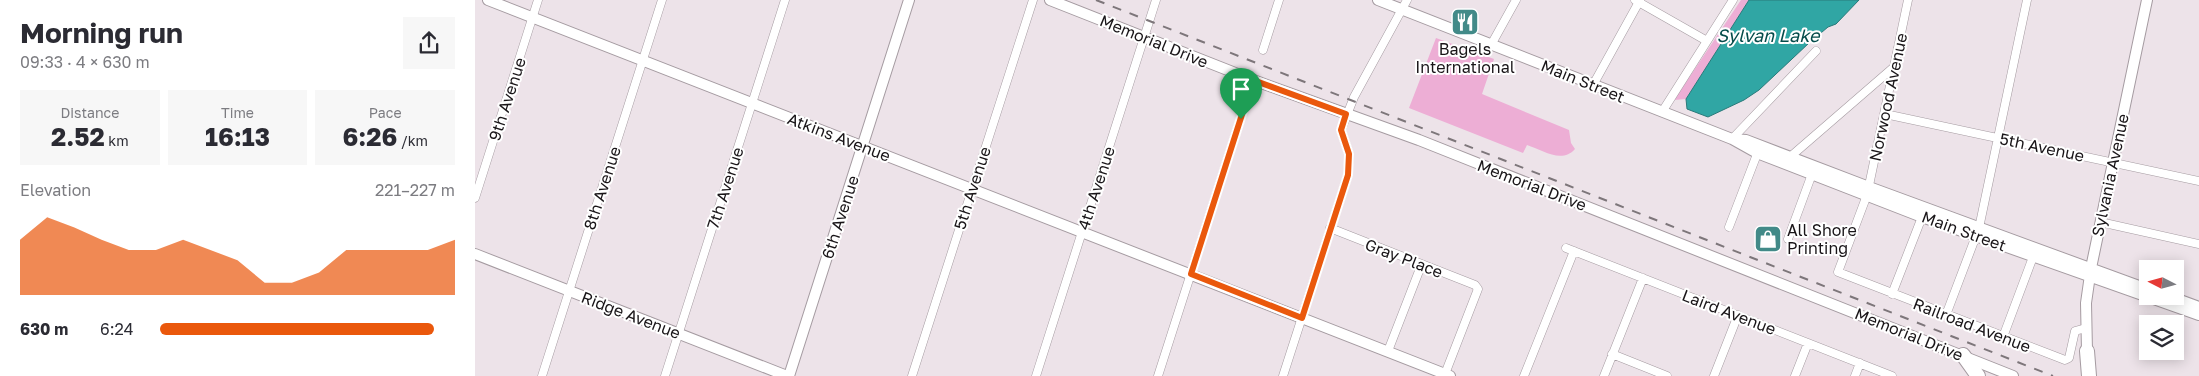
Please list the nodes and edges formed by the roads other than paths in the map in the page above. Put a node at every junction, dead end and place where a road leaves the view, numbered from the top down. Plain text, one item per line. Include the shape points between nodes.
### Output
1 (488, 0) edge
2 (538, 0) edge
3 (662, 0) edge
4 (785, 0) edge
5 (909, 0) edge
6 (1033, 0) edge
7 (1050, 0) edge
8 (1156, 0) edge
9 (1279, 0) edge
10 (1379, 0) edge
11 (1516, 0) edge
12 (1733, 0) edge
13 (1908, 0) edge
14 (2027, 0) edge
15 (2147, 0) edge
16 (1638, 1) edge
17 (1404, 5) edge
18 (533, 17) junction
19 (1145, 37) junction
20 (1707, 41) junction
21 (1491, 45) junction
22 (1263, 50) dead end
23 (1816, 51) dead end
24 (643, 60) junction
25 (1894, 67) junction
26 (1253, 80) junction
27 (1593, 85) junction
28 (753, 103) junction
29 (1662, 112) junction
30 (1346, 114) junction
31 (1885, 114) junction
32 (1998, 138) junction
33 (1732, 139) junction
34 (863, 146) junction
35 (1759, 149) junction
36 (1790, 157) junction
37 (2113, 162) junction
38 (1813, 174) junction
39 (2199, 181) edge
40 (972, 189) junction
41 (1868, 191) junction
42 (475, 198) edge
43 (1922, 217) junction
44 (2100, 222) junction
45 (1729, 227) dead end
46 (1330, 228) junction
47 (1978, 231) junction
48 (1082, 232) junction
49 (1788, 239) dead end
50 (2199, 244) edge
51 (475, 254) edge
52 (2033, 257) junction
53 (1421, 266) junction
54 (1838, 272) joint
55 (2090, 273) junction
56 (1191, 274) junction
57 (1643, 278) junction
58 (2139, 287) edge
59 (569, 291) junction
60 (1892, 294) junction
61 (2184, 302) edge
62 (2199, 307) edge
63 (1738, 315) junction
64 (1946, 315) junction
65 (2199, 315) edge
66 (1302, 318) junction
67 (2086, 328) junction
68 (679, 334) junction
69 (2003, 337) junction
70 (1808, 343) junction
71 (1388, 351) junction
72 (2087, 351) joint
73 (1612, 354) junction
74 (1963, 355) junction
75 (1860, 363) junction
76 (2086, 371) edge
77 (1448, 375) edge
78 (542, 376) edge
79 (665, 376) edge
80 (788, 376) edge
81 (912, 376) edge
82 (1036, 376) edge
83 (1158, 376) edge
84 (1283, 376) edge
85 (1524, 376) edge
86 (1604, 376) edge
87 (1667, 376) edge
88 (1714, 376) edge
89 (1795, 376) edge
90 (1855, 376) edge
91 (1892, 376) edge
92 (1978, 376) edge
93 (2013, 376) edge

1 - 18 street, Atkins Avenue
2 - 18 street, 9th Avenue
3 - 24 street, 8th Avenue
4 - 28 street, 7th Avenue
5 - 34 street, 6th Avenue
6 - 40 street, 5th Avenue
7 - 19 street, Memorial Drive
8 - 19 street, 4th Avenue
9 - 22 street
10 - 17 street, Main Street
11 - 21 street
12 - 20 street
13 - 25 street, Norwood Avenue
14 - 32 street
15 - 37 street, Sylvania Avenue
16 - 20 street
16 - 27 street
17 - 21 street, Main Street
17 - 30 street
18 - 24 street, Atkins Avenue
18 - 42 street, 9th Avenue
19 - 26 street, Memorial Drive
19 - 48 street, 4th Avenue
20 - 29 street
21 - 27 street, Main Street
23 - 33 street
24 - 28 street, Atkins Avenue
24 - 59 street, 8th Avenue
25 - 31 street, Norwood Avenue
25 - 36 street
26 - 30 street, Memorial Drive
26 - 56 street
27 - 29 street, Main Street
28 - 34 street, Atkins Avenue
28 - 68 street, 7th Avenue
29 - 33 street, Main Street
30 - 46 street via 1341,130 1349,154 1349,166
30 - 74 street, Memorial Drive
31 - 32 street, 5th Avenue
31 - 41 street, Norwood Avenue
32 - 37 street, 5th Avenue
32 - 47 street
33 - 35 street, Main Street
34 - 40 street, Atkins Avenue
34 - 80 street, 6th Avenue
35 - 36 street, Main Street
35 - 38 street, Main Street
35 - 45 street
36 - 41 street, Main Street
37 - 39 street, 5th Avenue
37 - 44 street, Sylvania Avenue
38 - 41 street, Main Street
38 - 49 street
40 - 48 street, Atkins Avenue
40 - 81 street, 5th Avenue
41 - 43 street, Main Street
41 - 47 street, Main Street
41 - 54 street, Norwood Avenue
43 - 47 street, Main Street
43 - 60 street
44 - 50 street
44 - 55 street, Sylvania Avenue
46 - 53 street, Gray Place
46 - 66 street
47 - 52 street, Main Street
47 - 55 street, Main Street
47 - 64 street
48 - 56 street, Atkins Avenue
48 - 82 street, 4th Avenue
51 - 59 street, Ridge Avenue
52 - 55 street, Main Street
52 - 69 street
53 - 71 street
53 - 77 street, Gray Place via 1478,289
54 - 60 street, Railroad Avenue
55 - 58 street, Main Street
55 - 65 street, Main Street
55 - 67 street, Sylvania Avenue
56 - 66 street, Atkins Avenue
56 - 83 street
57 - 63 street, Laird Avenue
57 - 73 street
57 - 85 street, Laird Avenue via 1570,249
59 - 68 street, Ridge Avenue
59 - 78 street, 8th Avenue
60 - 64 street, Railroad Avenue
61 - 62 street
63 - 70 street, Laird Avenue
63 - 88 street
64 - 69 street, Railroad Avenue
66 - 71 street, Atkins Avenue
66 - 84 street
67 - 69 street, Railroad Avenue via 2075,331 2068,360
67 - 72 street, Sylvania Avenue
68 - 79 street, 7th Avenue
68 - 80 street, Ridge Avenue
70 - 75 street, Laird Avenue
70 - 89 street
71 - 77 street, Atkins Avenue
72 - 76 highway
73 - 86 street
73 - 87 street
74 - 92 highway
74 - 93 street, Memorial Drive
75 - 90 street
75 - 91 street, Laird Avenue

